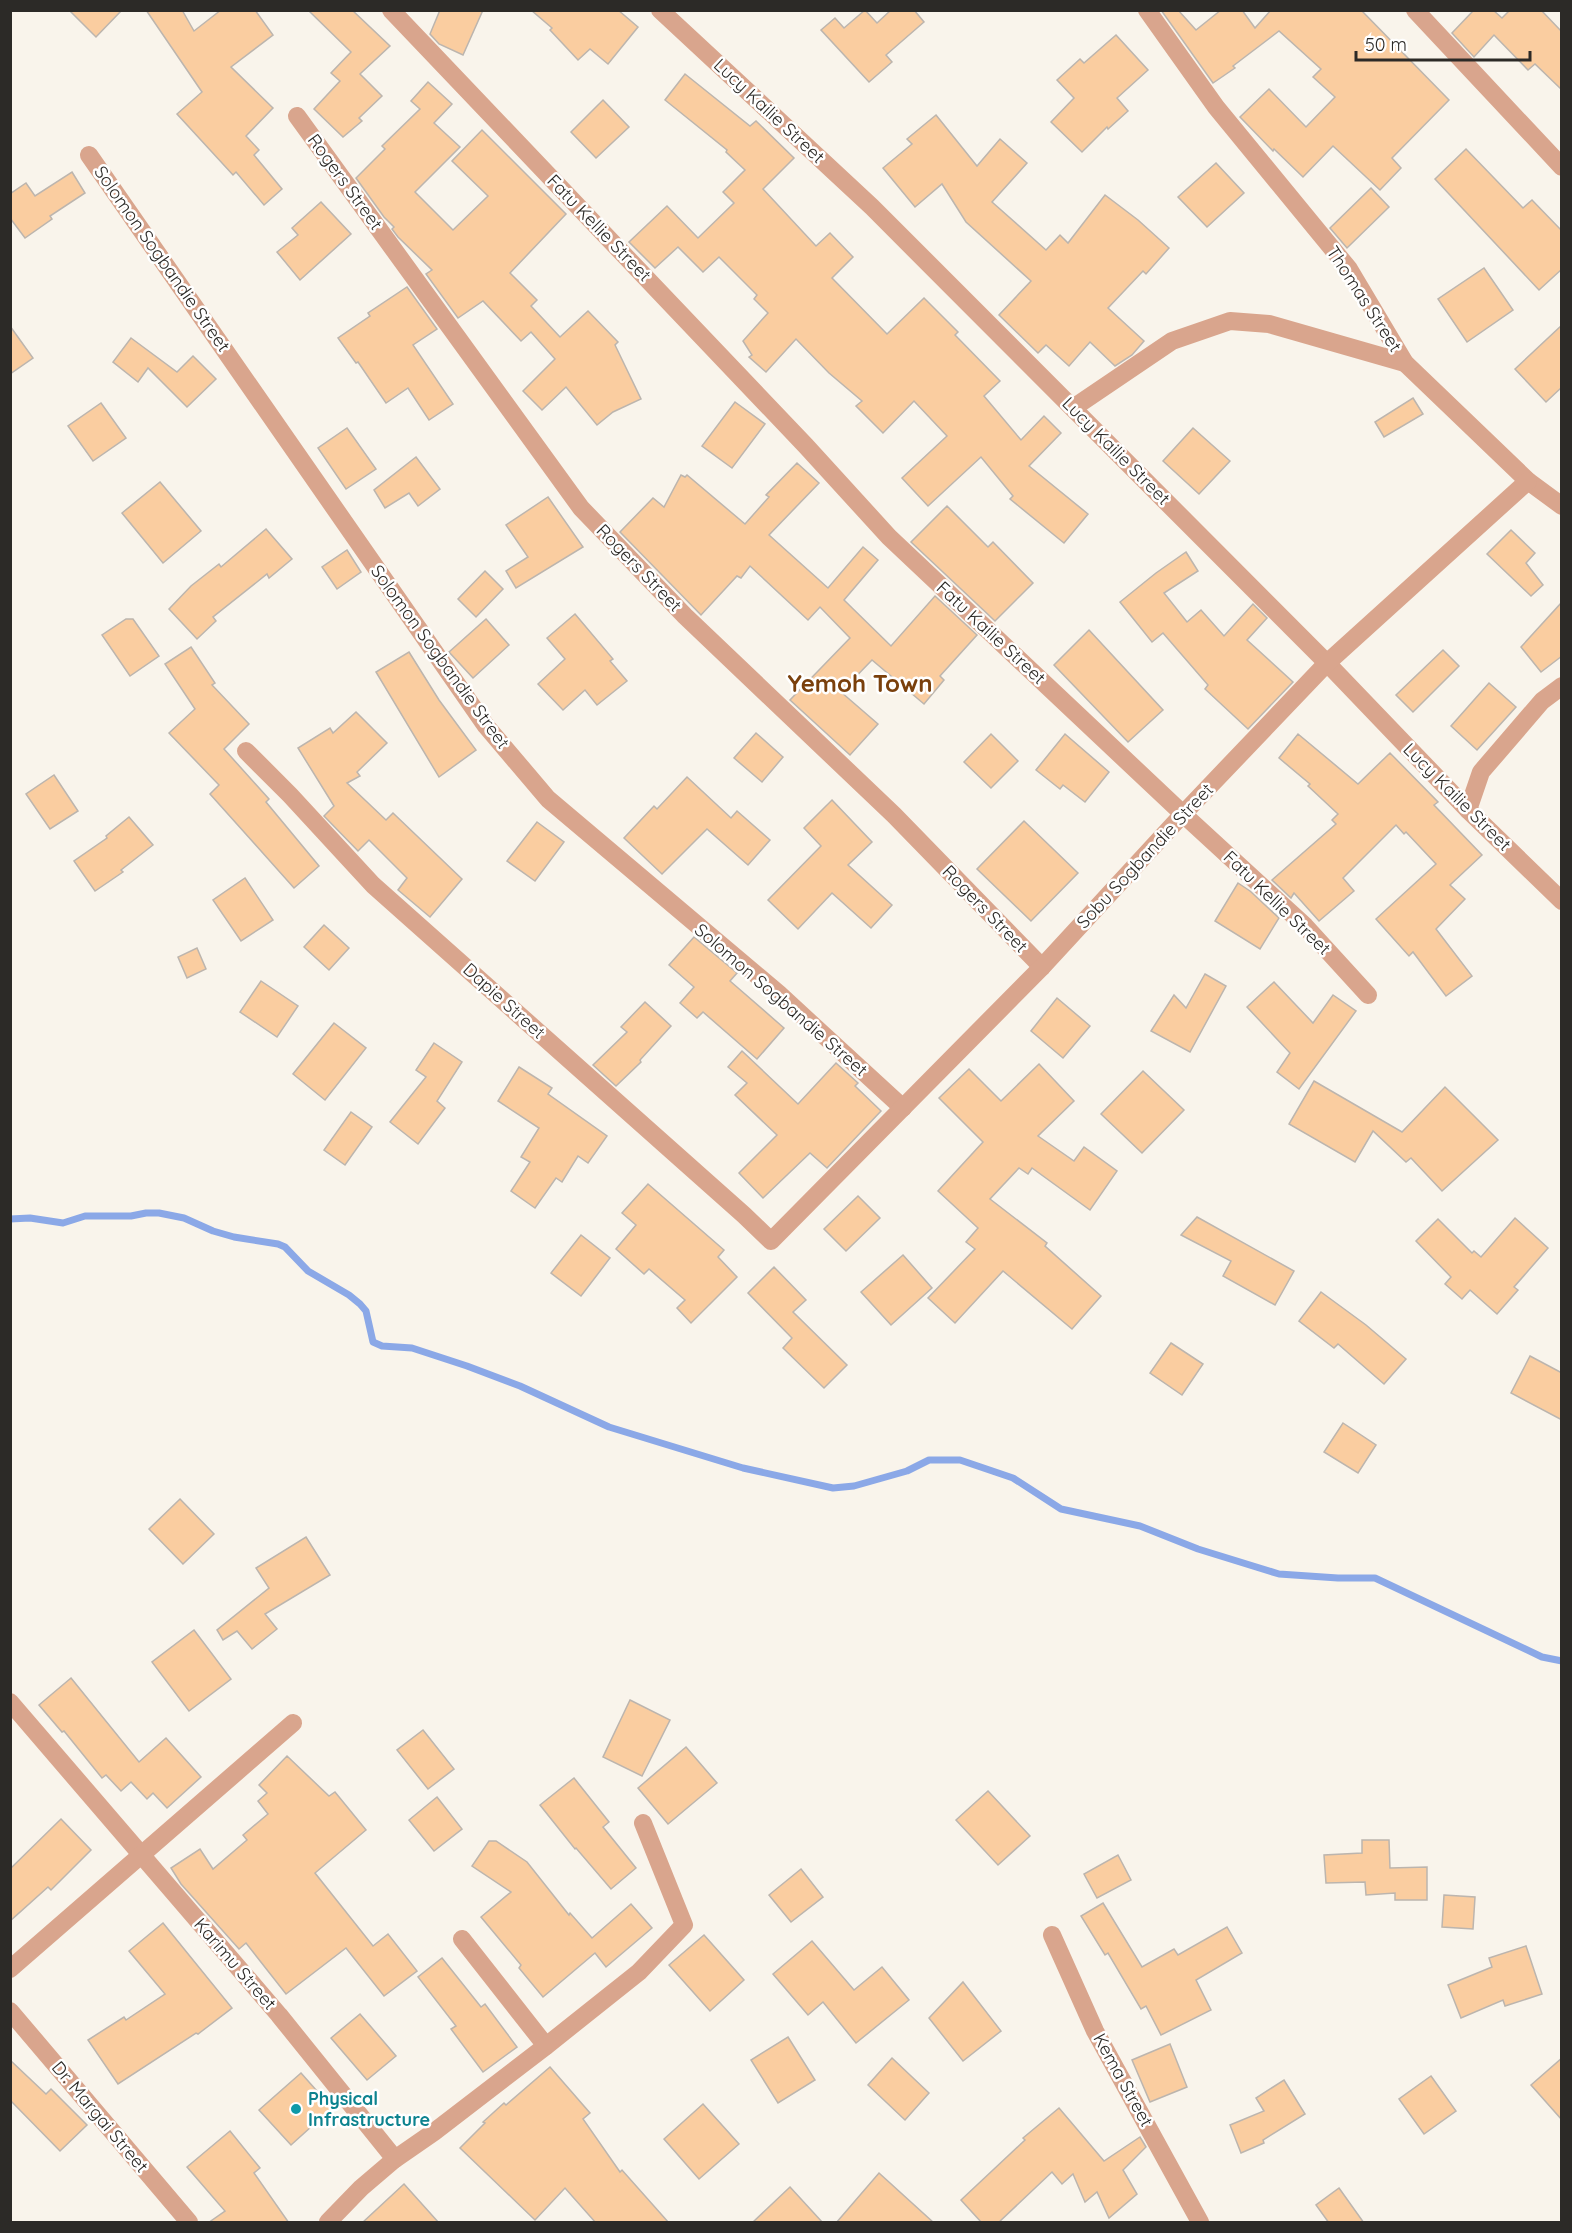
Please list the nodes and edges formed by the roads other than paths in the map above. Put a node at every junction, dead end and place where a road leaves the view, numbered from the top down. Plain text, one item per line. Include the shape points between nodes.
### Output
1 (392, 10) edge
2 (660, 10) edge
3 (1147, 10) edge
4 (1414, 10) edge
5 (297, 116) dead end
6 (89, 156) dead end
7 (1562, 166) edge
8 (1405, 363) junction
9 (1073, 408) junction
10 (806, 446) joint
11 (1528, 481) junction
12 (1562, 506) edge
13 (1327, 663) junction
14 (1562, 686) edge
15 (246, 751) dead end
16 (1468, 810) junction
17 (1182, 814) junction
18 (1562, 901) edge
19 (1042, 967) junction
20 (1368, 995) dead end
21 (903, 1108) junction
22 (771, 1241) joint
23 (10, 1702) edge
24 (293, 1723) dead end
25 (643, 1823) dead end
26 (141, 1854) junction
27 (1052, 1935) dead end
28 (462, 1939) dead end
29 (10, 1969) edge
30 (10, 2011) edge
31 (546, 2046) junction
32 (395, 2158) junction
33 (189, 2223) edge
34 (328, 2223) edge
35 (1200, 2223) edge

1 - 10 street, Fatu Kellie Street
2 - 9 street, Lucy Kailie Street via 872,207
3 - 8 street, Thomas Street via 1216,107 1349,269
4 - 7 street
5 - 19 street, Rogers Street via 581,508 685,616 894,815
6 - 21 street, Solomon Sogbandie Street via 486,726 548,799 779,994
8 - 9 street via 1269,324 1230,321 1172,340
8 - 11 street, Thomas Street
9 - 13 street, Lucy Kailie Street
10 - 17 street, Fatu Kailie Street via 889,537
11 - 12 street, Thomas Street
11 - 13 street, Sobu Sogbandie Street
13 - 16 street, Lucy Kailie Street
13 - 17 street, Sobu Sogbandie Street
14 - 16 street via 1542,701 1481,772
15 - 22 street, Dapie Street via 373,885
16 - 18 street, Lucy Kailie Street
17 - 19 street, Sobu Sogbandie Street
17 - 20 street, Fatu Kellie Street via 1305,926
19 - 21 street, Sobu Sogbandie Street
21 - 22 street, Sobu Sogbandie Street
23 - 26 street, Karimu Street
24 - 26 street
25 - 31 street via 684,1925 639,1972
26 - 29 street
26 - 32 street, Karimu Street
27 - 35 street, Kema Street via 1095,2031
28 - 31 street
30 - 33 street, Dr. Margai Street
31 - 32 street
32 - 34 street

